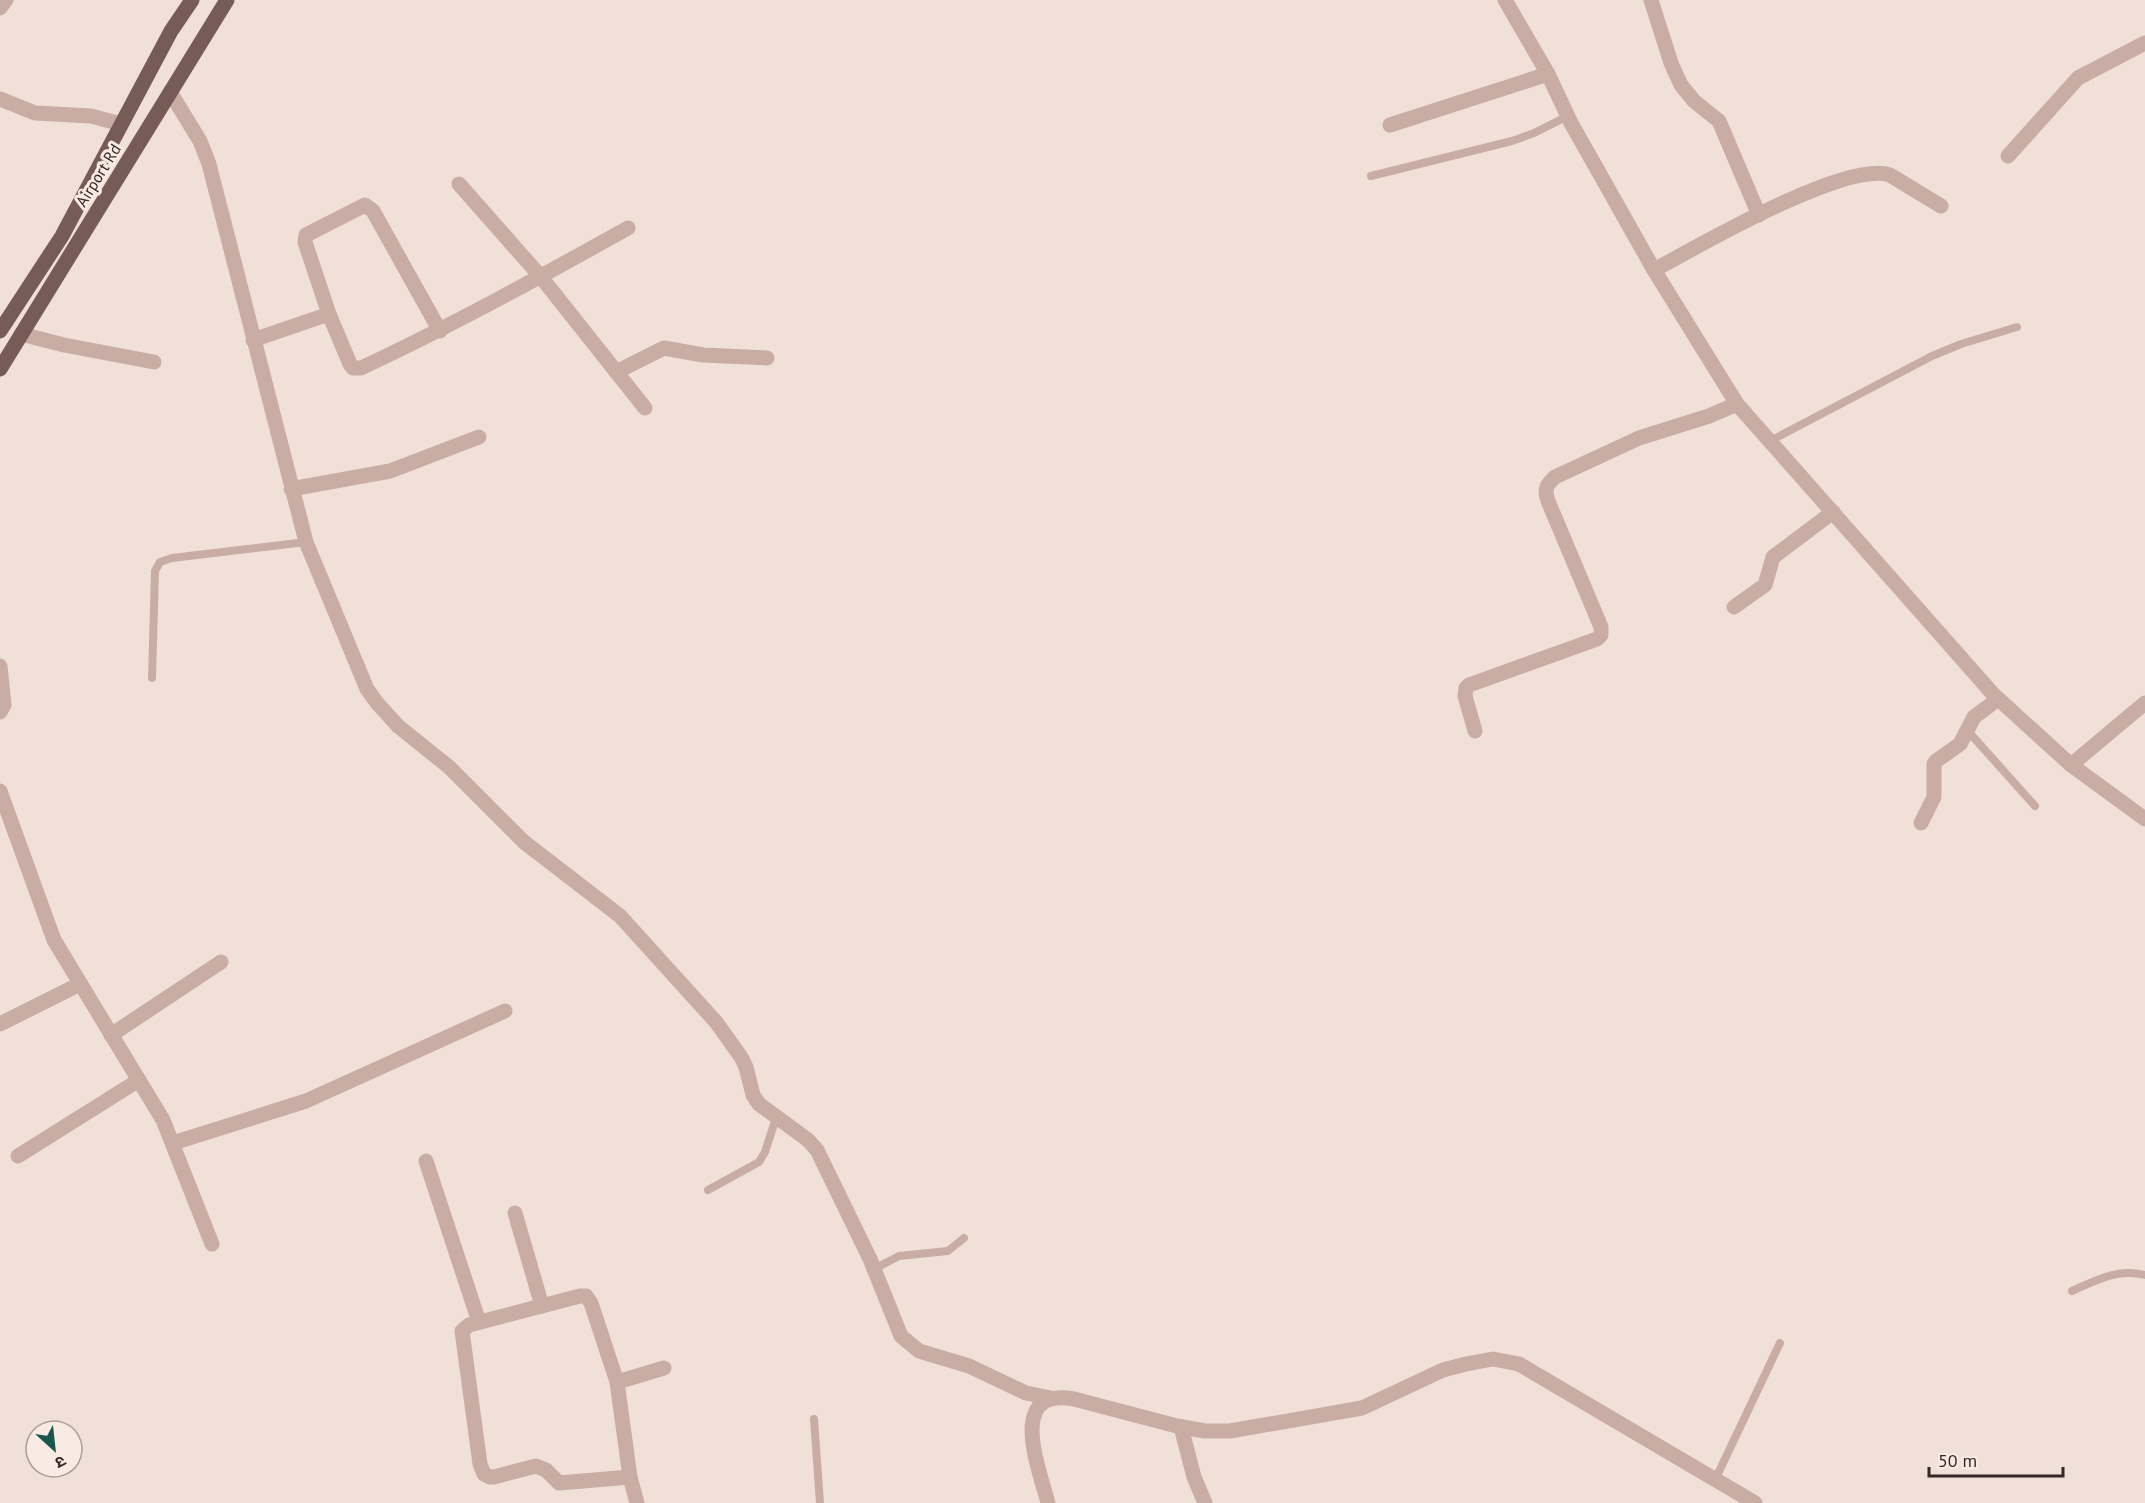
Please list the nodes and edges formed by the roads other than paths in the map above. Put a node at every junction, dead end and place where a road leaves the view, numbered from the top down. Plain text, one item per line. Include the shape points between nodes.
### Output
1 (6, 0) edge
2 (192, 0) edge
3 (227, 0) edge
4 (1504, 0) edge
5 (1651, 0) edge
6 (0, 8) edge
7 (2145, 43) edge
8 (1548, 74) junction
9 (170, 92) junction
10 (0, 99) edge
11 (1568, 116) junction
12 (122, 124) junction
13 (1390, 125) dead end
14 (2008, 156) dead end
15 (1371, 176) dead end
16 (459, 184) dead end
17 (1941, 206) dead end
18 (1759, 215) junction
19 (628, 228) dead end
20 (1654, 270) junction
21 (541, 277) junction
22 (5, 314) edge
23 (329, 314) junction
24 (2017, 327) dead end
25 (0, 331) edge
26 (440, 331) junction
27 (21, 334) junction
28 (253, 340) junction
29 (767, 358) dead end
30 (154, 362) dead end
31 (0, 369) edge
32 (616, 372) junction
33 (1737, 404) junction
34 (645, 408) dead end
35 (478, 437) dead end
36 (1770, 441) junction
37 (291, 489) junction
38 (1833, 512) junction
39 (306, 542) junction
40 (1734, 607) dead end
41 (0, 666) edge
42 (152, 678) dead end
43 (1998, 699) junction
44 (2145, 703) edge
45 (0, 712) edge
46 (1475, 730) dead end
47 (1967, 730) junction
48 (2071, 765) junction
49 (0, 791) edge
50 (2035, 806) dead end
51 (2145, 819) edge
52 (1922, 823) dead end
53 (221, 962) dead end
54 (80, 984) junction
55 (505, 1011) dead end
56 (0, 1024) edge
57 (111, 1035) junction
58 (139, 1080) junction
59 (776, 1118) junction
60 (173, 1143) junction
61 (18, 1156) dead end
62 (426, 1161) dead end
63 (708, 1190) dead end
64 (515, 1213) dead end
65 (964, 1238) dead end
66 (212, 1244) dead end
67 (874, 1269) junction
68 (2145, 1275) edge
69 (2072, 1291) dead end
70 (542, 1306) junction
71 (479, 1322) junction
72 (1780, 1343) dead end
73 (664, 1368) dead end
74 (616, 1382) junction
75 (1051, 1398) junction
76 (814, 1419) dead end
77 (1181, 1427) junction
78 (630, 1477) junction
79 (1715, 1480) junction
80 (638, 1503) edge
81 (819, 1503) edge
82 (1048, 1503) edge
83 (1205, 1503) edge
84 (1755, 1503) edge

1 - 6 street
2 - 12 main road via 171,31
3 - 9 main road, Airport Rd
4 - 8 street
5 - 18 street via 1681,85 1719,121
7 - 14 street via 2078,78
8 - 11 street
8 - 13 street
9 - 27 main road, Airport Rd
9 - 28 street via 200,141 209,164
10 - 12 street via 35,113 91,116
11 - 15 lane via 1512,141
11 - 20 street
12 - 22 main road via 62,236
16 - 21 street
17 - 18 street via 1885,174 1865,175 1806,193
18 - 20 street
19 - 21 street
20 - 33 street
21 - 26 street
21 - 32 street
22 - 25 main road
23 - 26 street via 350,364 356,369
23 - 26 street via 306,235 365,205 373,211
23 - 28 street
24 - 36 lane via 1932,356
27 - 30 street
27 - 31 main road, Airport Rd
28 - 37 street
29 - 32 street via 703,355 664,348
32 - 34 street
33 - 36 street
33 - 46 street via 1639,438 1548,483 1548,501 1601,635 1469,685 1465,696
35 - 37 street via 390,471
36 - 38 street
37 - 39 street
38 - 40 street via 1773,557 1765,585
38 - 43 street
39 - 42 lane via 160,562 155,571
39 - 59 street via 367,689 377,703 524,842 620,916 716,1022 741,1057 756,1100
41 - 45 street via 4,705
43 - 47 street via 1974,717
43 - 48 street
44 - 48 street
47 - 50 lane
47 - 52 street via 1960,744 1934,764 1934,797
48 - 51 street
49 - 54 street via 54,940
53 - 57 street
54 - 56 street
54 - 57 street
55 - 60 street via 306,1101
57 - 58 street
58 - 60 street
58 - 61 street
59 - 63 lane via 759,1161
59 - 67 street via 817,1150
60 - 66 street
62 - 71 street
64 - 70 street
65 - 67 lane via 948,1251 899,1256
67 - 75 street via 896,1326 908,1343 919,1351 969,1366 1026,1393
68 - 69 lane via 2115,1273
70 - 71 street
70 - 74 street via 580,1296 589,1299
71 - 78 street via 462,1330 484,1474 490,1477 536,1466 559,1483
72 - 79 lane
73 - 74 street
74 - 78 street
75 - 77 street via 1074,1399
75 - 82 street via 1035,1411 1031,1428
76 - 81 lane
77 - 79 street via 1230,1431 1362,1408 1443,1371 1504,1359 1519,1364
77 - 83 street
78 - 80 street
79 - 84 street

